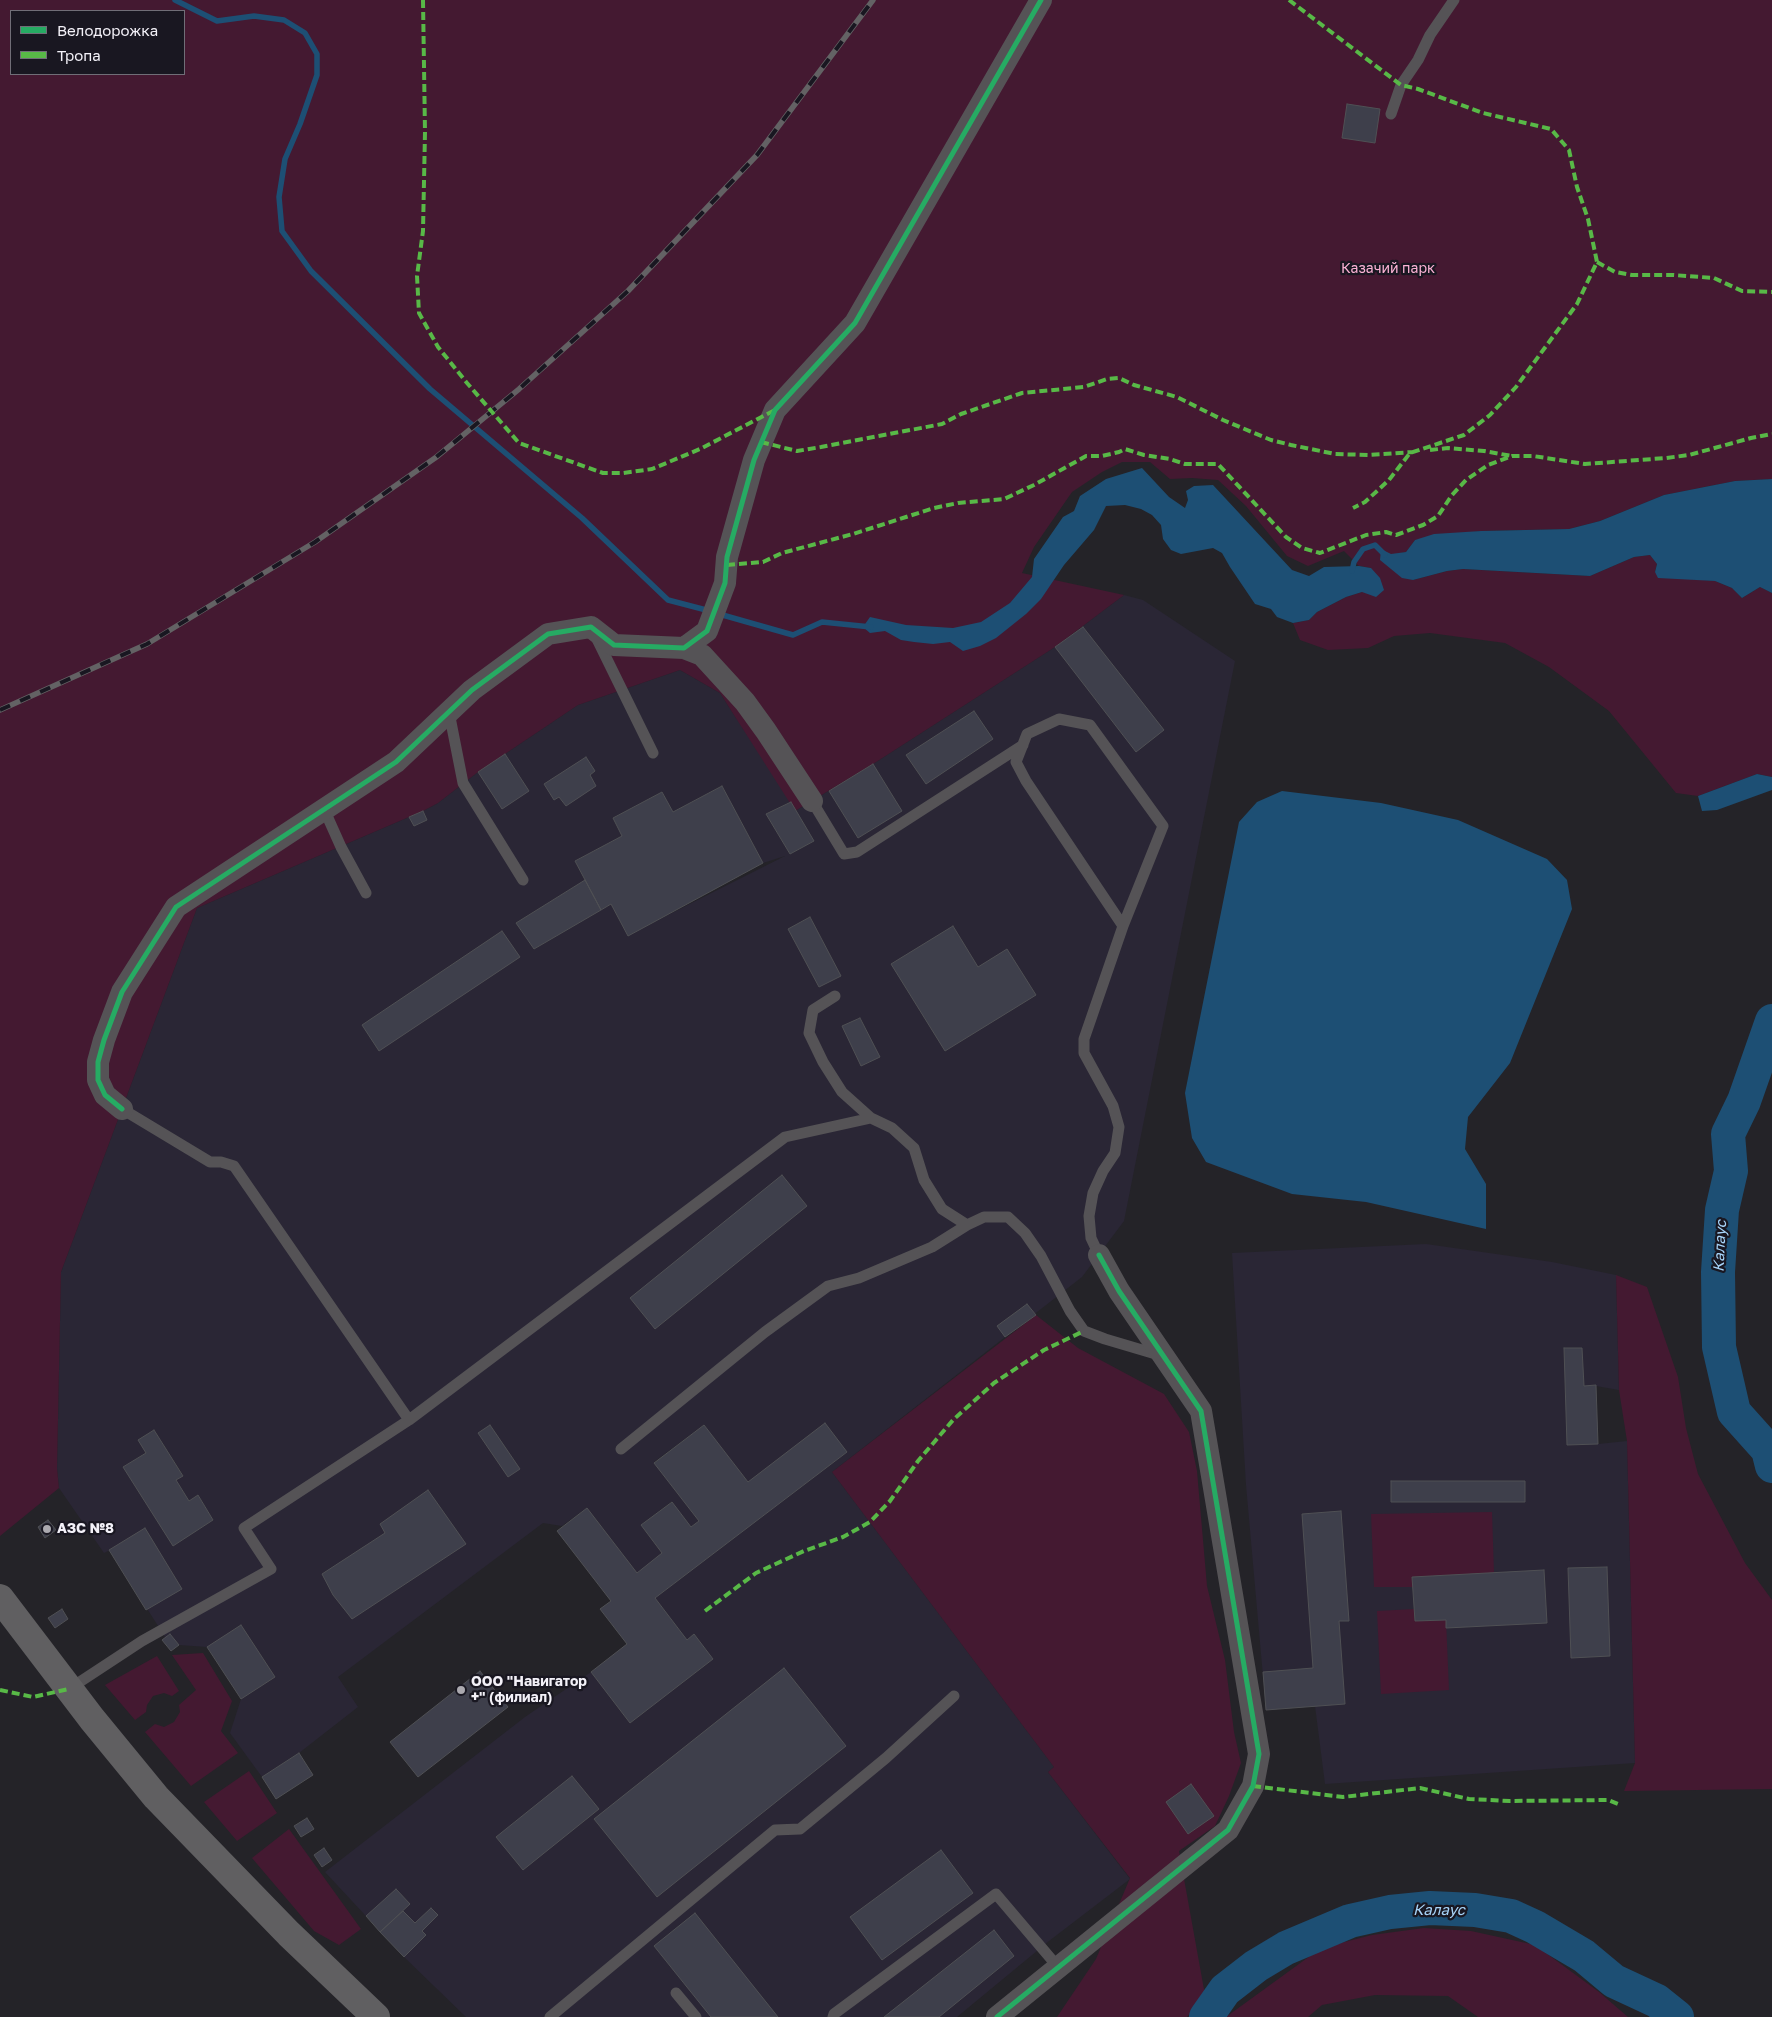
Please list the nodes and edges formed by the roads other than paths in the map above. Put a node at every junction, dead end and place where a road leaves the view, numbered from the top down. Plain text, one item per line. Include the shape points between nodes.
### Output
1 (1041, 0) edge
2 (1454, 0) edge
3 (1391, 114) dead end
4 (591, 627) junction
5 (684, 648) junction
6 (449, 712) junction
7 (1023, 745) junction
8 (653, 753) dead end
9 (812, 801) joint
10 (324, 809) junction
11 (523, 880) dead end
12 (366, 893) dead end
13 (1122, 926) junction
14 (835, 996) dead end
15 (122, 1109) joint
16 (871, 1118) junction
17 (967, 1225) junction
18 (1099, 1255) joint
19 (1164, 1356) junction
20 (409, 1420) junction
21 (621, 1448) dead end
22 (0, 1598) edge
23 (69, 1689) junction
24 (954, 1696) dead end
25 (1058, 1967) junction
26 (676, 1993) dead end
27 (376, 2017) edge
28 (550, 2017) edge
29 (696, 2017) edge
30 (833, 2017) edge
31 (997, 2017) edge

1 - 5 street via 855,323 775,410 754,460 727,557 725,583 707,630
2 - 3 lane via 1430,34 1402,85
4 - 5 street via 614,644
4 - 6 street via 548,634 472,690
4 - 8 lane
5 - 9 street via 702,655 740,696
6 - 10 street via 396,762
6 - 11 lane via 463,783
7 - 9 lane via 857,852 844,854
7 - 13 lane via 1016,762 1026,781
7 - 13 lane via 1027,734 1059,719 1090,725 1163,826
10 - 12 lane
10 - 15 street via 176,907 122,992 98,1062 98,1080 105,1095
13 - 18 lane via 1084,1039 1084,1053 1113,1106 1119,1127 1115,1153 1093,1193 1089,1216 1091,1238
14 - 16 lane via 814,1010 809,1034 842,1092
15 - 20 lane via 210,1162 234,1166
16 - 17 lane via 892,1128 914,1148 924,1180 942,1209
16 - 20 lane via 785,1137
17 - 19 lane via 984,1217 1008,1217 1042,1256 1084,1331
17 - 21 lane via 932,1247 859,1278 828,1286 765,1332
18 - 19 street via 1119,1291
19 - 25 street via 1201,1411 1259,1754 1253,1786 1228,1830
20 - 23 lane via 244,1528 270,1569 142,1641
22 - 23 main road
23 - 27 main road via 156,1797
24 - 28 lane via 800,1829 775,1830
25 - 30 lane via 996,1894
25 - 31 street
26 - 29 lane

